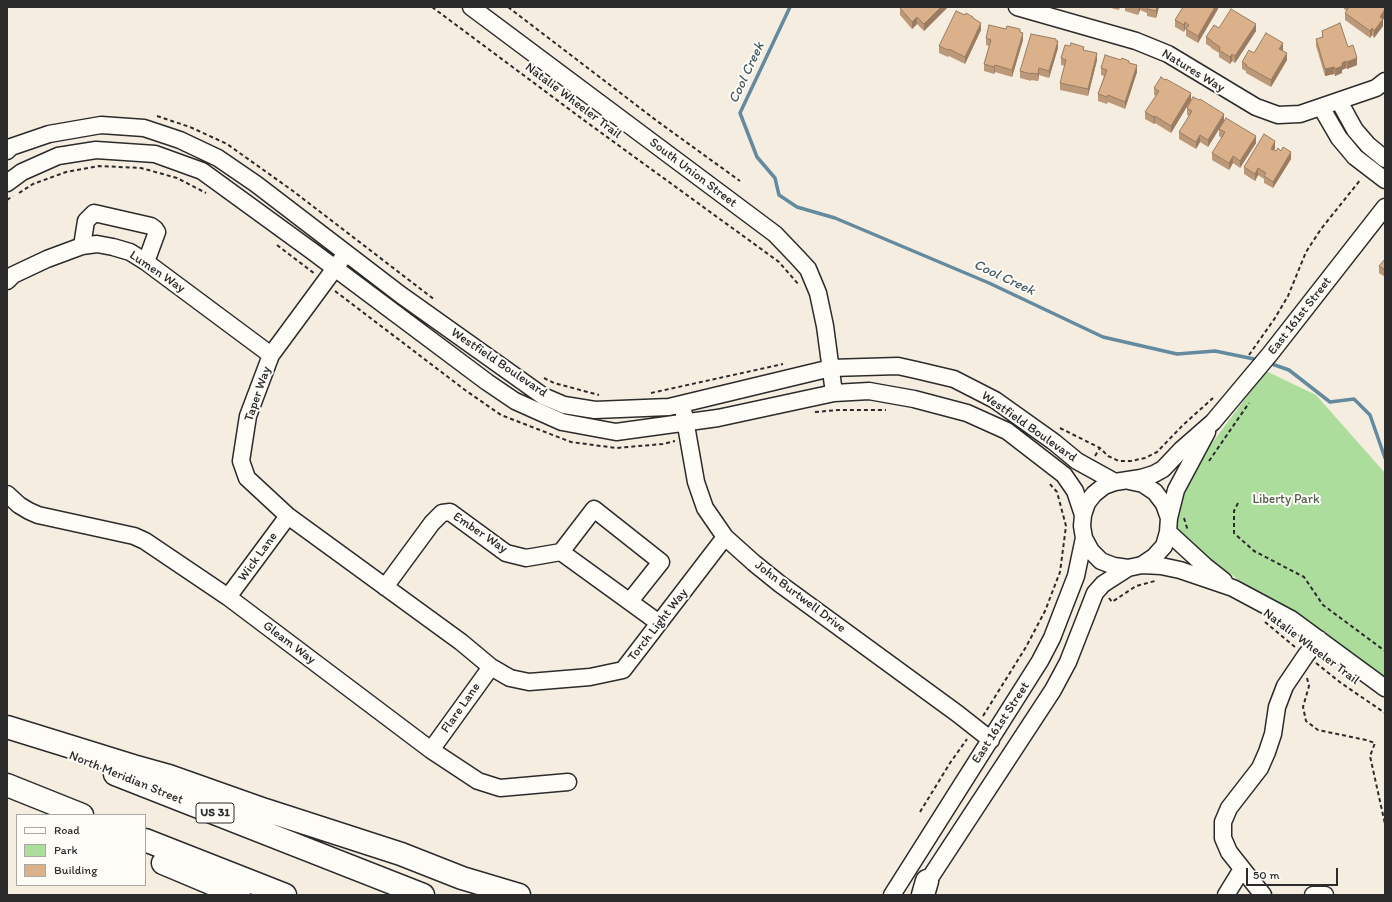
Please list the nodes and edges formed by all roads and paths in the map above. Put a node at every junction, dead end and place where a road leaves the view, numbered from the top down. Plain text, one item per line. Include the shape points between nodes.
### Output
1 (432, 7) edge
2 (471, 7) edge
3 (508, 7) edge
4 (1017, 7) edge
5 (1385, 81) edge
6 (1339, 101) junction
7 (1321, 107) junction
8 (151, 116) dead end
9 (7, 150) edge
10 (1385, 159) edge
11 (1367, 166) junction
12 (1385, 180) edge
13 (740, 181) dead end
14 (7, 183) edge
15 (211, 195) dead end
16 (7, 200) edge
17 (1385, 207) edge
18 (274, 242) dead end
19 (82, 246) junction
20 (347, 253) junction
21 (146, 262) junction
22 (335, 268) junction
23 (7, 281) edge
24 (325, 281) junction
25 (800, 286) dead end
26 (439, 304) dead end
27 (1253, 350) dead end
28 (271, 356) junction
29 (784, 364) dead end
30 (831, 368) junction
31 (540, 376) dead end
32 (834, 393) junction
33 (647, 394) dead end
34 (605, 396) dead end
35 (1214, 397) dead end
36 (1252, 398) dead end
37 (682, 404) junction
38 (893, 410) dead end
39 (811, 413) dead end
40 (1213, 422) junction
41 (1054, 425) dead end
42 (686, 430) junction
43 (1207, 463) dead end
44 (1047, 480) dead end
45 (1122, 481) junction
46 (7, 494) edge
47 (1238, 503) dead end
48 (1083, 515) junction
49 (288, 516) junction
50 (1174, 522) junction
51 (1185, 523) dead end
52 (725, 537) junction
53 (1084, 538) junction
54 (561, 552) junction
55 (1135, 566) junction
56 (1160, 581) dead end
57 (385, 587) junction
58 (1233, 588) junction
59 (228, 597) junction
60 (630, 602) junction
61 (1112, 602) dead end
62 (1262, 620) dead end
63 (659, 623) junction
64 (1319, 640) junction
65 (1385, 651) edge
66 (1302, 661) junction
67 (491, 666) junction
68 (1385, 688) edge
69 (1385, 712) edge
70 (7, 727) edge
71 (975, 728) junction
72 (7, 731) edge
73 (991, 740) junction
74 (431, 750) junction
75 (568, 782) dead end
76 (7, 785) edge
77 (7, 794) edge
78 (920, 812) dead end
79 (50, 814) edge
80 (80, 814) edge
81 (1385, 824) edge
82 (146, 840) edge
83 (146, 855) edge
84 (1242, 869) junction
85 (923, 890) edge
86 (239, 895) edge
87 (285, 895) edge
88 (423, 895) edge
89 (518, 895) edge
90 (892, 895) edge
91 (1226, 895) edge
92 (1263, 895) edge
93 (1313, 895) edge
94 (1325, 895) edge

1 - 25 path, Natalie Wheeler Trail via 779,262
2 - 30 street, South Union Street via 775,234 808,269 818,293
3 - 13 path via 657,122
4 - 7 street, Natures Way via 1136,41 1168,54 1256,108 1278,115 1289,115
5 - 6 street, Natures Way via 1376,88
6 - 7 street, Natures Way
6 - 10 street via 1355,130
7 - 11 street via 1339,138 1355,157
8 - 26 path via 190,127 227,144 293,191
9 - 20 street, Westfield Boulevard via 49,134 101,125 144,128 180,140 218,158
11 - 12 street
11 - 27 path via 1360,182 1306,252 1288,296
14 - 22 street, Westfield Boulevard via 22,172 58,156 96,150 155,154 202,171
15 - 16 path via 177,178 141,168 99,166 66,172 33,184
17 - 40 street, East 161st Street via 1256,372
18 - 24 path
19 - 21 street, Lumen Way via 97,244 113,247 130,252
19 - 21 street via 86,221 94,213 151,226 157,232
19 - 23 street, Lumen Way via 47,259 13,275
20 - 22 street, Taper Way
20 - 37 street, Westfield Boulevard via 400,295 543,396 564,405 595,410 669,407
21 - 28 street, Lumen Way
22 - 24 street, Taper Way
22 - 42 street, Westfield Boulevard via 515,401 562,422 616,432
24 - 28 street, Taper Way
24 - 42 path via 501,415 571,442 616,448 663,444
28 - 49 street, Taper Way via 248,416 241,462 247,478
29 - 33 path
30 - 32 street, South Union Street
30 - 37 street, Westfield Boulevard
30 - 45 street, Westfield Boulevard via 898,366 954,379 994,400 1077,461
31 - 34 path via 554,384
32 - 42 street, Westfield Boulevard via 718,418
32 - 48 street, Westfield Boulevard via 869,391 914,399 967,413 1008,431 1064,475 1075,492
35 - 41 path via 1157,452 1131,461 1119,461 1108,456 1100,448
36 - 43 path
37 - 42 street, John Burtwell Drive
38 - 39 path via 838,410
40 - 45 street, East 161st Street via 1163,469 1154,474
40 - 50 street, East 161st Street via 1176,490
42 - 52 street, John Burtwell Drive via 696,482 705,508
44 - 71 path via 1057,492 1066,526 1060,572 1045,611 1026,647
45 - 48 street via 1104,486 1094,494 1087,503
45 - 50 street via 1143,484 1155,492
46 - 59 street, Gleam Way via 29,512 134,536 145,541
47 - 65 path via 1234,511 1234,533 1254,551 1304,577 1323,605
48 - 53 street
49 - 57 street, Taper Way
49 - 59 street, Wick Lane
50 - 51 path
50 - 55 street via 1164,546 1154,557
50 - 58 street via 1205,566
52 - 63 street, Torch Light Way
52 - 71 street, John Burtwell Drive via 775,580
53 - 55 street via 1091,551 1101,561 1114,566
53 - 73 street, East 161st Street via 1076,576 1052,638
54 - 57 street, Ember Way via 526,558 506,553 450,512 442,513
54 - 60 street
54 - 60 street via 594,509 661,562
55 - 58 street via 1161,566 1180,570
55 - 85 street, East 161st Street via 1103,584 1095,593 1068,662 1053,690
56 - 61 path via 1136,586
57 - 67 street, Torch Light Way
58 - 64 street via 1291,619
59 - 74 street, Gleam Way
60 - 63 street
62 - 66 path, Natalie Wheeler Trail
63 - 67 street, Torch Light Way via 623,670 590,677 529,682 510,678
64 - 66 street
64 - 68 street
66 - 69 path, Natalie Wheeler Trail
66 - 81 path via 1309,686 1303,707 1306,721 1318,730 1374,743 1370,756
66 - 84 street via 1285,686 1277,706 1273,734 1260,768 1229,808 1223,822 1223,838 1228,852
67 - 74 street, Flare Lane
70 - 89 highway via 169,776
71 - 73 street, John Burtwell Drive
71 - 78 path
72 - 88 highway, North Meridian Street / US 31
73 - 90 street, East 161st Street
74 - 75 street, Gleam Way via 478,781 500,788
76 - 80 highway
77 - 79 highway
82 - 87 highway
83 - 86 highway
84 - 91 street
84 - 92 street
93 - 94 street

